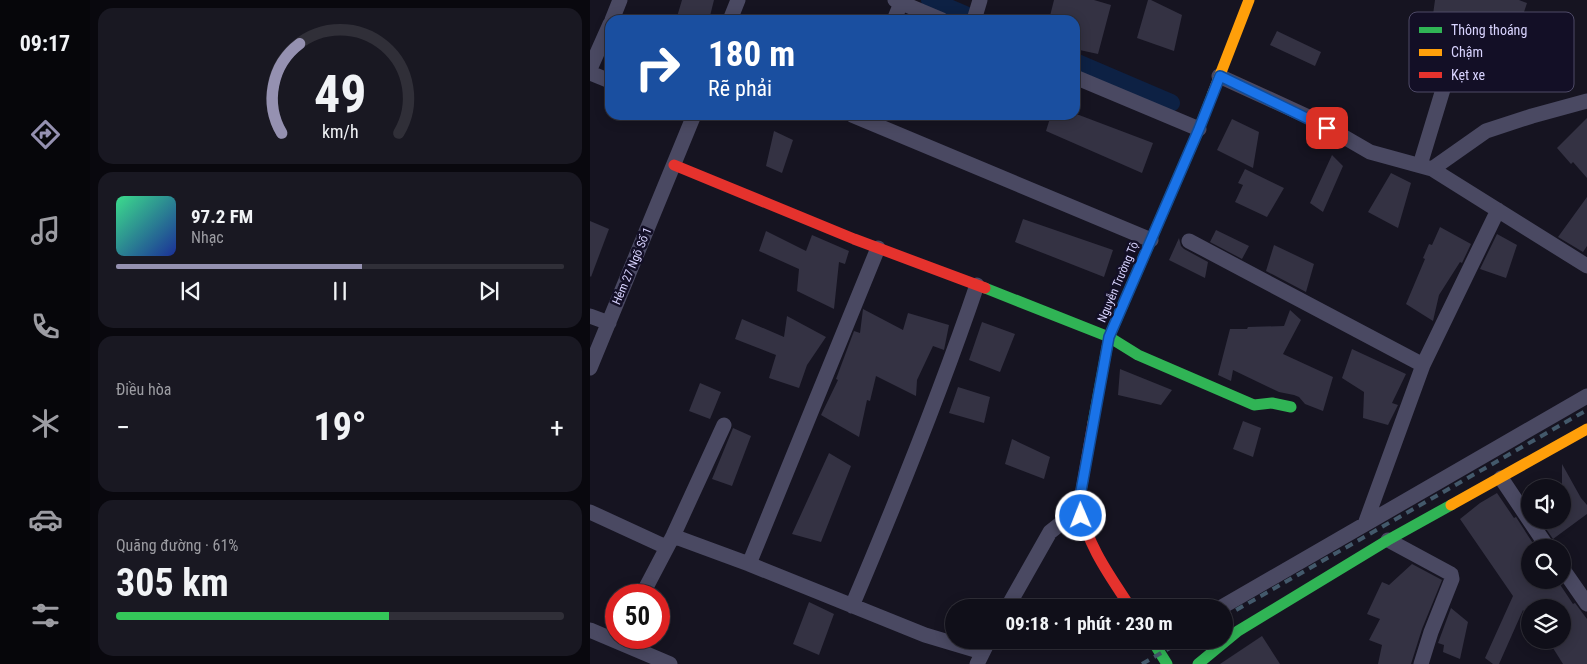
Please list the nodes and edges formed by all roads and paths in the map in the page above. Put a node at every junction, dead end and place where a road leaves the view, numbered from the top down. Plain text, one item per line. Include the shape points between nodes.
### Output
1 (620, 0) edge
2 (738, 0) edge
3 (980, 0) edge
4 (1249, 0) edge
5 (898, 1) edge
6 (614, 15) edge
7 (732, 15) edge
8 (895, 15) edge
9 (930, 15) edge
10 (976, 15) edge
11 (605, 36) edge
12 (590, 71) edge
13 (1220, 76) junction
14 (605, 78) edge
15 (1080, 79) edge
16 (1445, 92) edge
17 (1587, 101) edge
18 (692, 120) edge
19 (866, 120) edge
20 (1199, 129) junction
21 (674, 165) junction
22 (1426, 167) junction
23 (1498, 210) junction
24 (1151, 240) junction
25 (1189, 241) dead end
26 (878, 248) junction
27 (1587, 266) edge
28 (977, 285) junction
29 (590, 316) edge
30 (609, 323) junction
31 (1109, 337) junction
32 (1423, 365) junction
33 (590, 368) edge
34 (1587, 396) edge
35 (1291, 407) dead end
36 (724, 425) dead end
37 (1587, 429) edge
38 (1501, 478) junction
39 (1079, 509) junction
40 (590, 512) edge
41 (1365, 524) junction
42 (1542, 539) edge
43 (1388, 540) junction
44 (670, 542) junction
45 (748, 564) junction
46 (1571, 581) edge
47 (648, 584) edge
48 (1012, 599) edge
49 (1125, 599) edge
50 (1233, 600) edge
51 (1587, 604) edge
52 (852, 606) junction
53 (590, 630) edge
54 (605, 635) edge
55 (639, 649) edge
56 (1159, 649) edge
57 (983, 652) edge
58 (1164, 663) edge
59 (670, 664) edge
60 (1198, 664) edge
61 (1421, 664) edge

1 - 6 street
2 - 7 street
3 - 10 street
4 - 13 street, Nguyễn Trường Tộ
5 - 8 street
5 - 9 street
11 - 12 street
12 - 14 street
13 - 20 street, Nguyễn Trường Tộ
13 - 22 street via 1313,120 1370,152
15 - 20 street
16 - 22 street
17 - 22 street via 1486,131
18 - 21 street, Hẻm 27 Ngõ Số 1
19 - 24 street
20 - 24 street, Nguyễn Trường Tộ
21 - 26 street
21 - 30 street, Hẻm 27 Ngõ Số 1
22 - 23 street
23 - 27 street
23 - 32 street
24 - 31 street, Nguyễn Trường Tộ
25 - 32 street
26 - 28 street
26 - 45 street
28 - 31 street
28 - 52 street via 917,449
29 - 30 street
30 - 33 street, Hẻm 27 Ngõ Số 1
31 - 35 street via 1138,354 1254,405 1272,403
31 - 39 street, Nguyễn Trường Tộ
32 - 41 street
34 - 41 street
36 - 44 street
37 - 38 street
38 - 42 street
38 - 43 street
39 - 48 street via 1050,532
39 - 49 street, Nguyễn Trường Tộ via 1102,562
40 - 44 street
41 - 50 street
43 - 60 street via 1238,631
43 - 61 street via 1451,574 1452,579
44 - 45 street
44 - 47 street
45 - 52 street
46 - 51 street
52 - 57 street via 925,635
53 - 54 street
55 - 59 street
56 - 58 street

